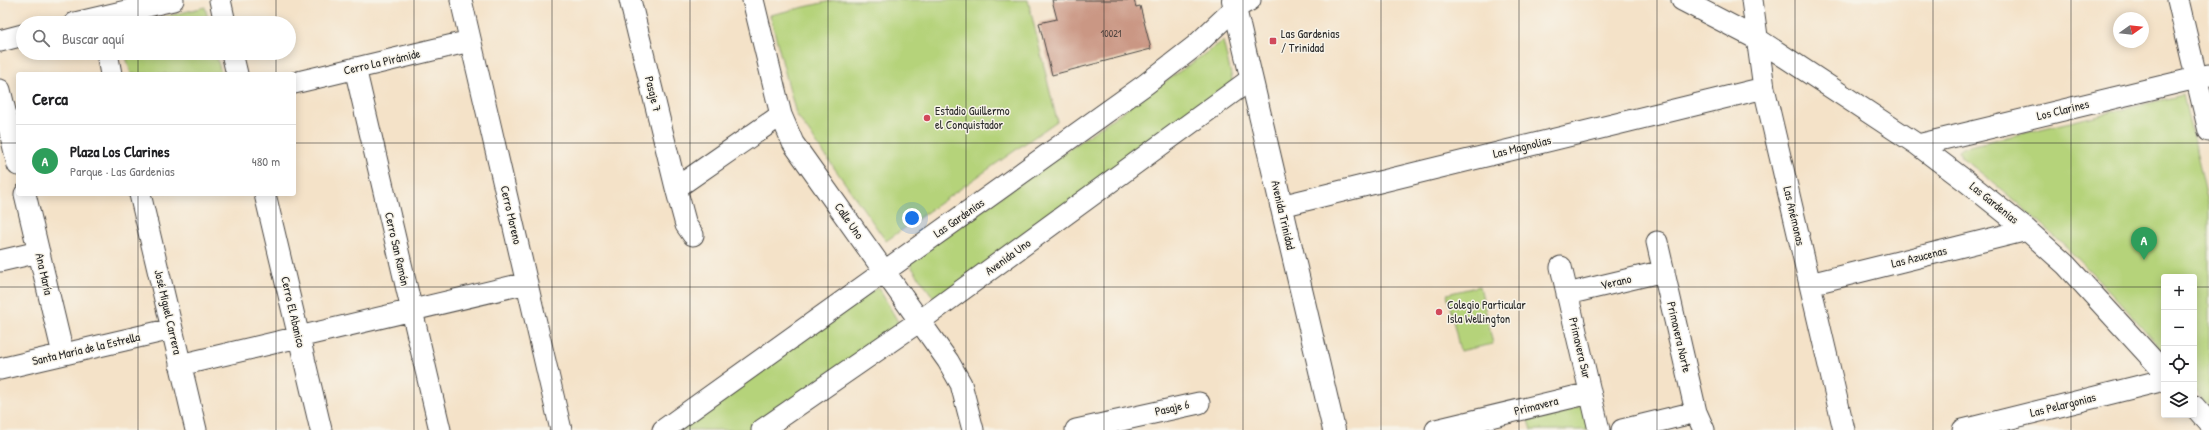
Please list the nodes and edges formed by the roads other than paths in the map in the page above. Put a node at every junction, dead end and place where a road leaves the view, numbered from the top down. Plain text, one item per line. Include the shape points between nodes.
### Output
1 (173, 0) edge
2 (220, 0) edge
3 (461, 0) edge
4 (630, 0) edge
5 (753, 0) edge
6 (1682, 0) edge
7 (1752, 0) edge
8 (2178, 0) edge
9 (1239, 3) edge
10 (97, 14) edge
11 (223, 16) edge
12 (16, 37) edge
13 (1759, 40) junction
14 (0, 41) edge
15 (470, 41) junction
16 (108, 60) edge
17 (234, 60) edge
18 (1797, 66) junction
19 (355, 68) junction
20 (111, 72) edge
21 (237, 72) edge
22 (2203, 76) edge
23 (1251, 79) junction
24 (296, 83) edge
25 (1763, 84) junction
26 (0, 90) edge
27 (781, 115) junction
28 (2209, 131) edge
29 (1918, 145) junction
30 (11, 160) edge
31 (676, 188) junction
32 (25, 196) edge
33 (140, 196) edge
34 (265, 196) edge
35 (1281, 206) junction
36 (2028, 230) junction
37 (693, 235) dead end
38 (1657, 242) dead end
39 (38, 252) junction
40 (0, 261) edge
41 (1561, 267) dead end
42 (884, 271) junction
43 (1664, 271) junction
44 (527, 283) junction
45 (1810, 284) junction
46 (1567, 294) junction
47 (412, 310) junction
48 (921, 320) junction
49 (172, 330) junction
50 (299, 337) junction
51 (63, 354) junction
52 (180, 365) junction
53 (0, 369) edge
54 (2161, 369) edge
55 (2161, 381) edge
56 (1590, 393) junction
57 (1199, 402) dead end
58 (2197, 409) edge
59 (1700, 421) edge
60 (2209, 423) edge
61 (1474, 426) edge
62 (196, 430) edge
63 (321, 430) edge
64 (440, 430) edge
65 (561, 430) edge
66 (663, 430) edge
67 (762, 430) edge
68 (973, 430) edge
69 (1076, 430) edge
70 (1334, 430) edge
71 (1436, 430) edge
72 (1599, 430) edge
73 (1622, 430) edge
74 (1844, 430) edge
75 (1963, 430) edge

1 - 10 street
2 - 11 street
3 - 15 street, Cerro Moreno
4 - 31 street, Pasaje 7
5 - 27 street, Calle Uno
6 - 13 street, Las Gardenias
7 - 13 street, Las Anémonas
8 - 22 street
9 - 23 main road, Avenida Trinidad
9 - 42 street, Las Gardenias via 1195,46 1162,73
12 - 14 street
13 - 18 street, Las Gardenias
13 - 25 street, Las Anémonas
15 - 19 street, Cerro La Pirámide
15 - 44 street, Cerro Moreno
16 - 20 street
17 - 21 street
18 - 25 street via 1776,71
18 - 29 street, Las Gardenias
19 - 24 street, Cerro La Pirámide
19 - 47 street, Cerro San Ramón
22 - 28 street
22 - 29 street, Los Clarines
23 - 35 main road, Avenida Trinidad
23 - 48 street, Avenida Uno
25 - 35 street, Las Magnolias
25 - 45 street, Las Anémonas
26 - 30 street
27 - 31 street
27 - 42 street, Calle Uno via 793,143
29 - 36 street, Las Gardenias
31 - 37 street, Pasaje 7 via 686,224
32 - 39 street, Ana María
33 - 49 street, José Miguel Carrera
34 - 50 street, Cerro El Abanico
35 - 70 main road, Avenida Trinidad
36 - 45 street, Las Azucenas
36 - 54 street, Las Gardenias via 2066,265
38 - 43 street, Primavera Norte
39 - 40 street
39 - 51 street, Ana María
41 - 46 street, Primavera Sur
42 - 48 street, Calle Uno
42 - 66 street, Las Gardenias
43 - 46 street, Verano
43 - 59 street, Primavera Norte
44 - 47 street
44 - 65 street, Cerro Moreno
45 - 74 street, Las Anémonas
46 - 56 street, Primavera Sur
47 - 50 street
47 - 64 street, Cerro San Ramón
48 - 67 street, Avenida Uno
48 - 68 street, Calle Uno via 955,372 965,396
49 - 51 street, Santa María de la Estrella
49 - 52 street, José Miguel Carrera
50 - 52 street
50 - 63 street, Cerro El Abanico
51 - 53 street, Santa María de la Estrella
52 - 62 street, José Miguel Carrera
55 - 75 street, Las Pelargonias
56 - 61 street, Primavera
56 - 72 street, Primavera Sur
57 - 69 street, Pasaje 6
58 - 60 street
59 - 73 street
61 - 71 street, Primavera

